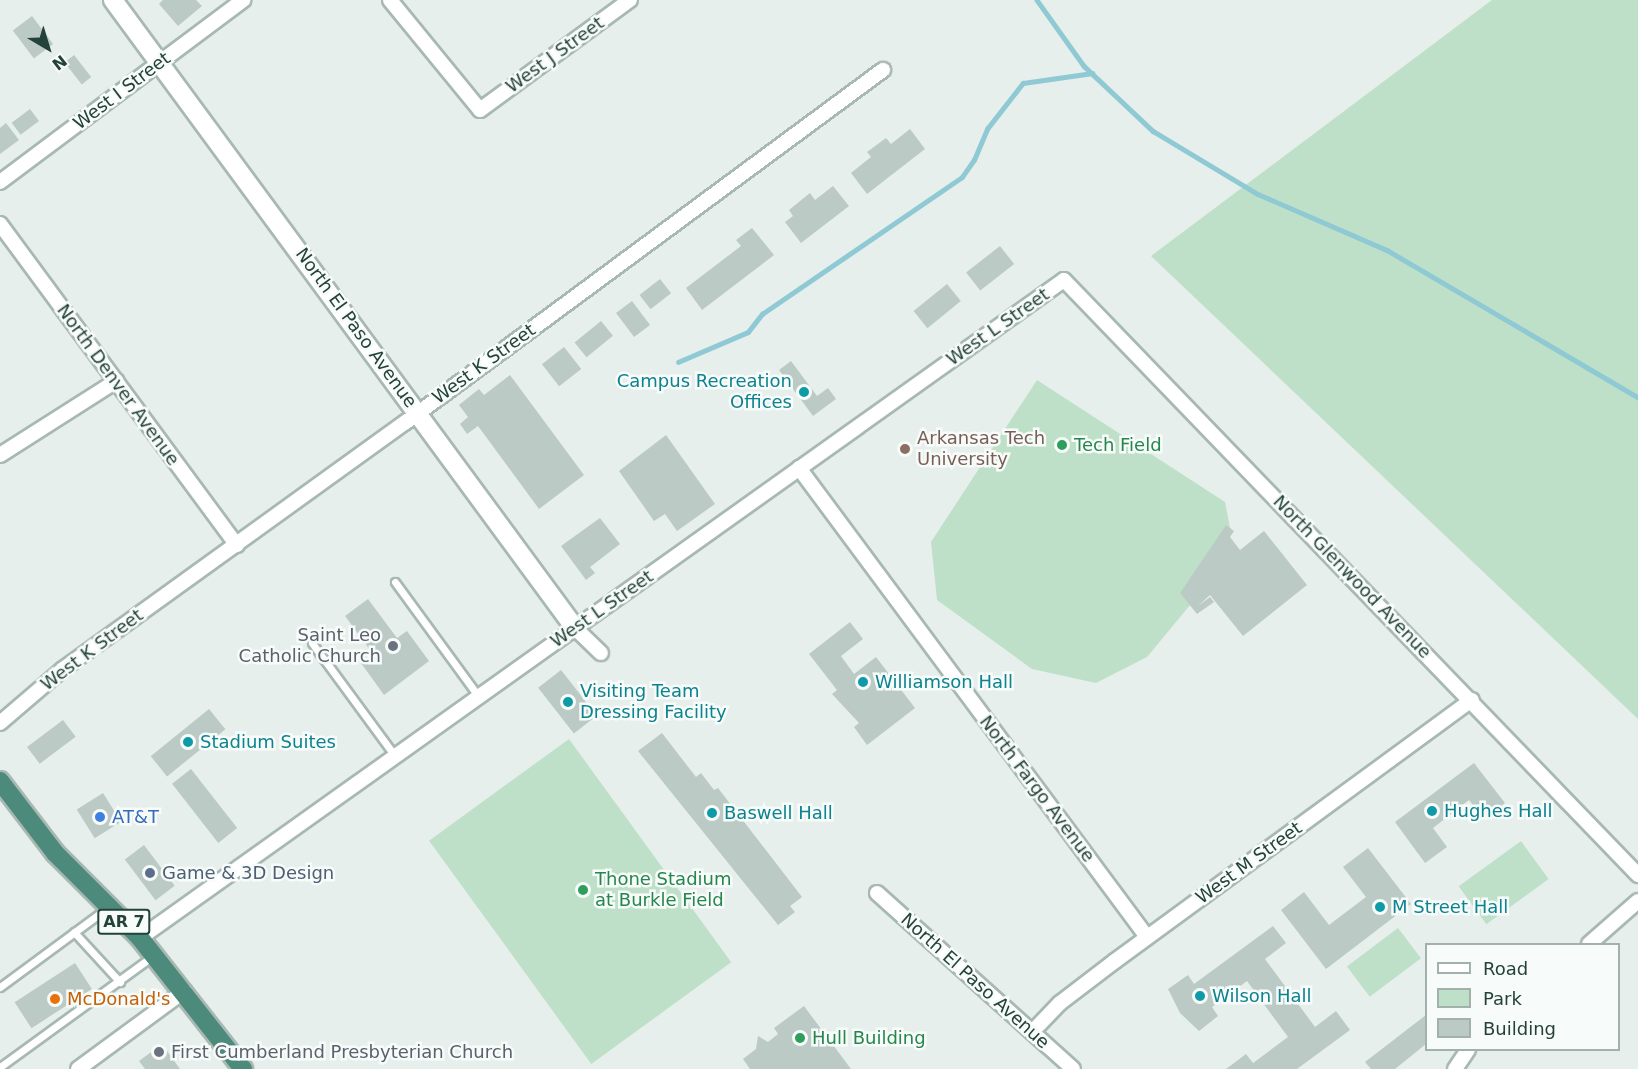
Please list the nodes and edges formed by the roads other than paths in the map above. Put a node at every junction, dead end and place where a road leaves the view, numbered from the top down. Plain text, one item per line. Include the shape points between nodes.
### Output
1 (113, 0) edge
2 (243, 0) edge
3 (390, 0) edge
4 (630, 0) edge
5 (160, 63) junction
6 (883, 70) dead end
7 (0, 182) edge
8 (0, 224) edge
9 (1064, 280) joint
10 (116, 381) junction
11 (419, 413) junction
12 (0, 455) edge
13 (799, 468) junction
14 (237, 545) junction
15 (395, 582) dead end
16 (575, 628) junction
17 (312, 643) dead end
18 (601, 653) dead end
19 (478, 696) junction
20 (1472, 700) junction
21 (0, 723) edge
22 (395, 756) junction
23 (0, 781) edge
24 (1638, 875) edge
25 (877, 893) dead end
26 (1638, 901) edge
27 (109, 907) junction
28 (75, 932) junction
29 (1148, 937) junction
30 (140, 938) junction
31 (1591, 943) edge
32 (154, 956) junction
33 (120, 981) junction
34 (0, 987) edge
35 (184, 992) junction
36 (1032, 1032) junction
37 (1467, 1051) edge
38 (0, 1068) edge
39 (78, 1069) edge
40 (243, 1069) edge
41 (1073, 1069) edge
42 (1455, 1069) edge

1 - 5 street, North El Paso Avenue
2 - 5 street, West I Street
3 - 4 street, West J Street via 480,110
5 - 7 street, West I Street
5 - 11 street, North El Paso Avenue
6 - 11 street, West K Street
8 - 10 street, North Denver Avenue
9 - 13 street, West L Street
9 - 20 street, North Glenwood Avenue
10 - 12 street
10 - 14 street, North Denver Avenue
11 - 14 street, West K Street
11 - 16 street, North El Paso Avenue
13 - 16 street, West L Street
13 - 29 street, North Fargo Avenue
14 - 21 street, West K Street via 63,669
15 - 19 lane
16 - 18 street, North El Paso Avenue
16 - 19 street, West L Street
17 - 22 lane
19 - 22 street, West L Street
20 - 24 street, North Glenwood Avenue
20 - 29 street, West M Street
22 - 30 street, West L Street
23 - 27 highway, AR 7 via 54,853
25 - 36 street, North El Paso Avenue
26 - 31 street
27 - 28 lane
27 - 30 highway, AR 7
28 - 33 lane
28 - 34 lane
29 - 36 street, West M Street via 1060,1003
30 - 32 highway, AR 7
32 - 33 lane
32 - 35 highway, AR 7
33 - 38 lane
35 - 39 street
35 - 40 highway, AR 7
36 - 41 street, North El Paso Avenue
37 - 42 street

